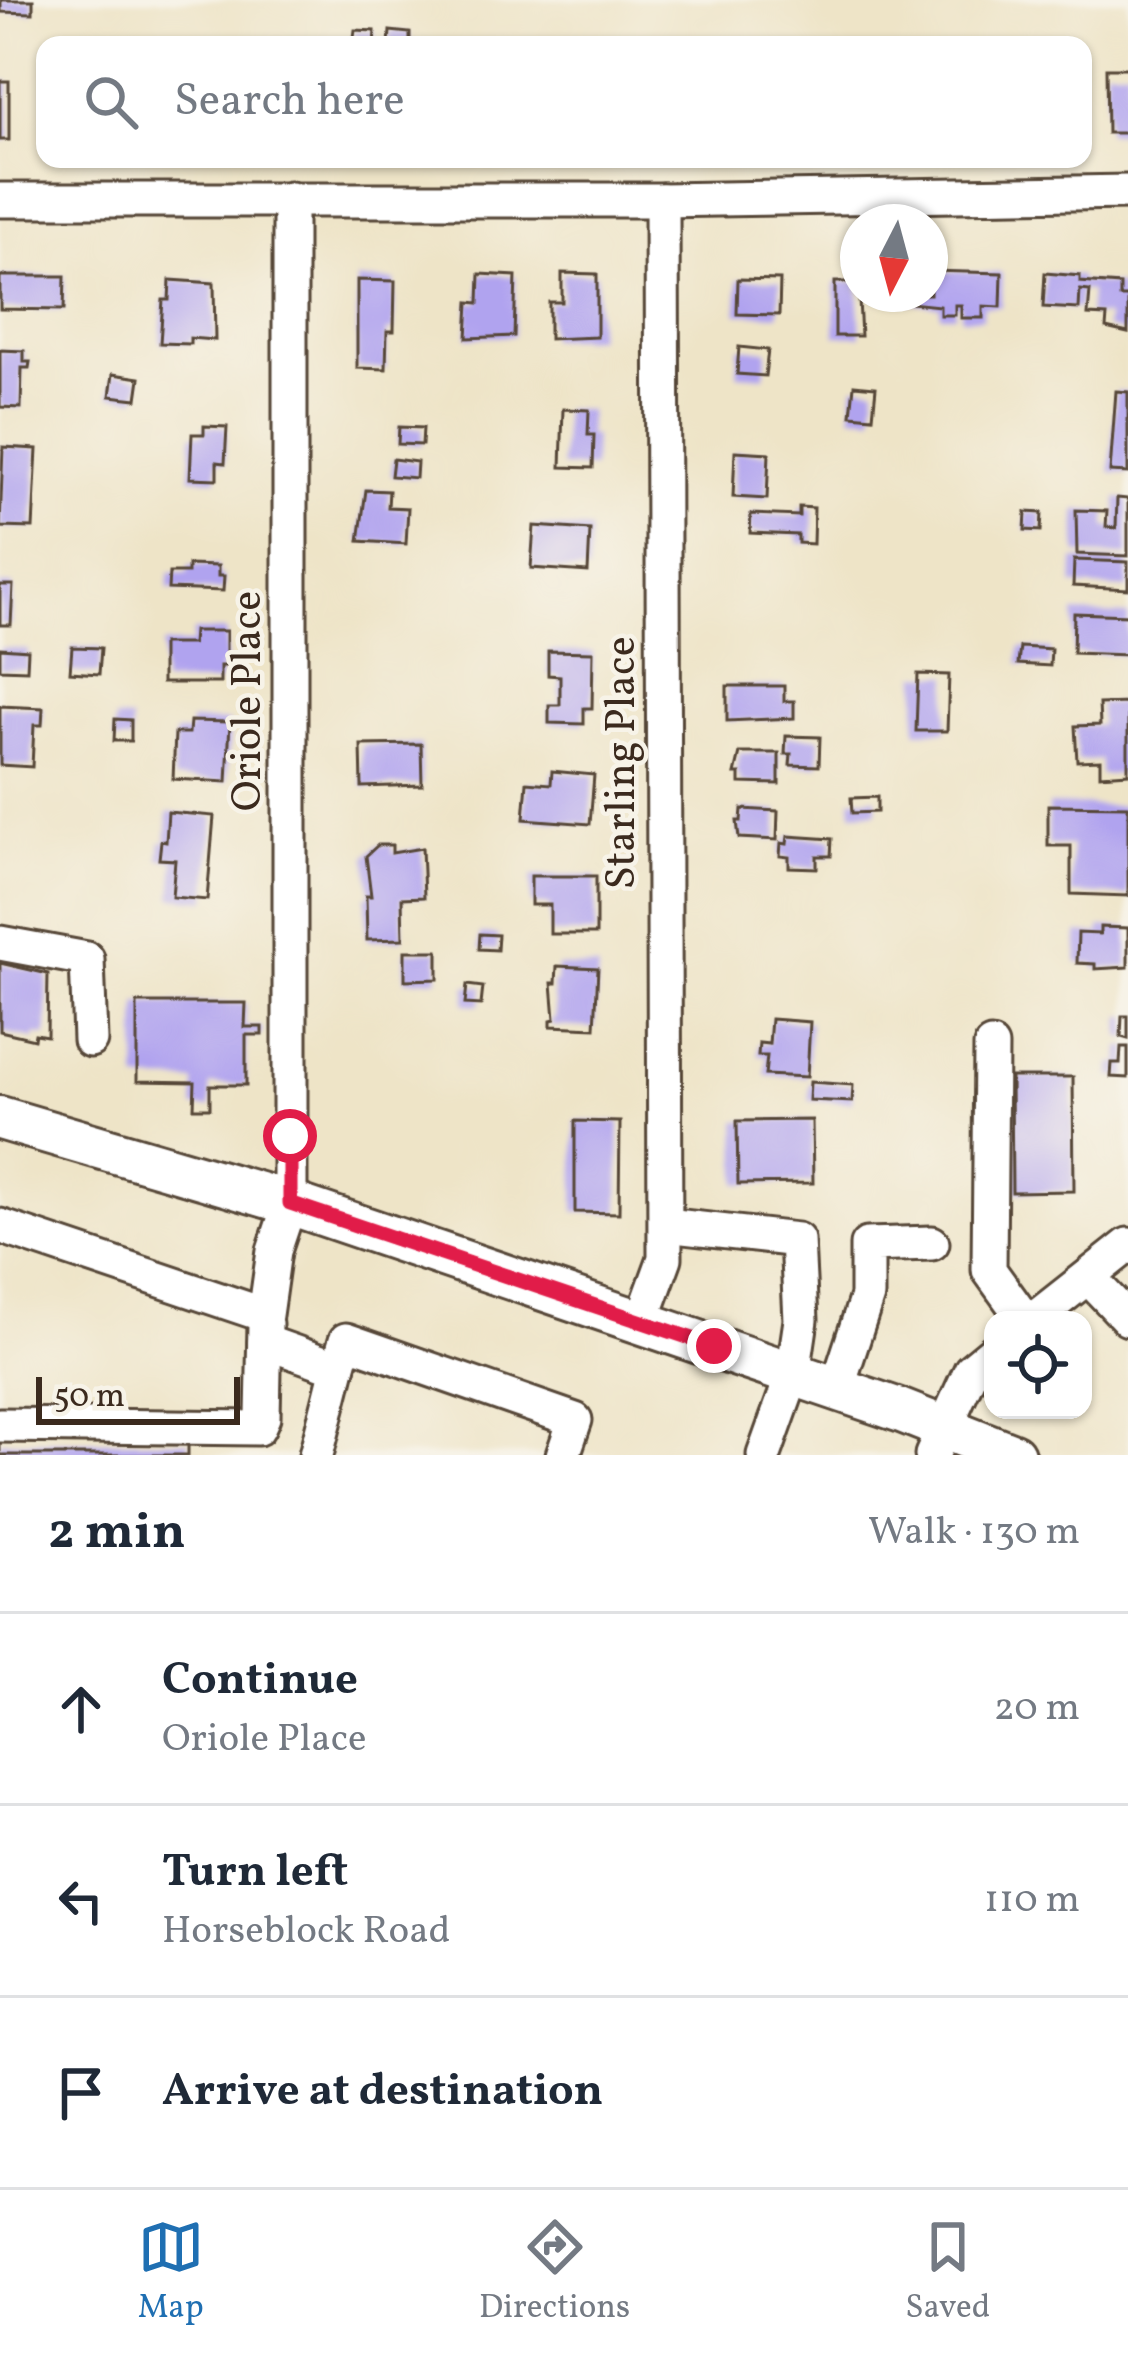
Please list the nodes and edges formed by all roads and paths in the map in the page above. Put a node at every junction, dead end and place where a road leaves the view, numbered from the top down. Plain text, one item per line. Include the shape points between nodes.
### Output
1 (1128, 192) edge
2 (290, 199) junction
3 (0, 200) edge
4 (662, 200) junction
5 (0, 943) edge
6 (90, 1040) dead end
7 (991, 1046) dead end
8 (0, 1118) edge
9 (290, 1203) junction
10 (665, 1225) junction
11 (0, 1226) edge
12 (932, 1243) dead end
13 (1128, 1245) edge
14 (1088, 1277) junction
15 (1022, 1311) edge
16 (1041, 1311) edge
17 (1128, 1319) edge
18 (642, 1321) junction
19 (265, 1328) junction
20 (984, 1359) edge
21 (338, 1368) junction
22 (793, 1374) junction
23 (837, 1388) junction
24 (0, 1425) edge
25 (937, 1441) edge
26 (258, 1442) edge
27 (316, 1455) edge
28 (562, 1455) edge
29 (764, 1455) edge
30 (1013, 1455) edge

1 - 4 street
2 - 3 street
2 - 4 street
2 - 9 street, Oriole Place
4 - 10 street, Starling Place
5 - 6 street via 87,959
7 - 15 street via 989,1270
8 - 9 main road
9 - 18 main road
9 - 19 street, Oriole Place via 274,1251
10 - 18 street, Starling Place via 665,1258
10 - 22 street via 796,1240 801,1320
11 - 19 street
12 - 23 street via 867,1245 867,1296
13 - 14 street
14 - 16 street
14 - 17 street
18 - 22 main road
19 - 21 street
19 - 26 street, Oriole Place
20 - 25 street
21 - 27 street
21 - 28 street via 346,1340 575,1420
22 - 23 main road
22 - 29 street
23 - 25 main road
24 - 26 street
25 - 30 main road

